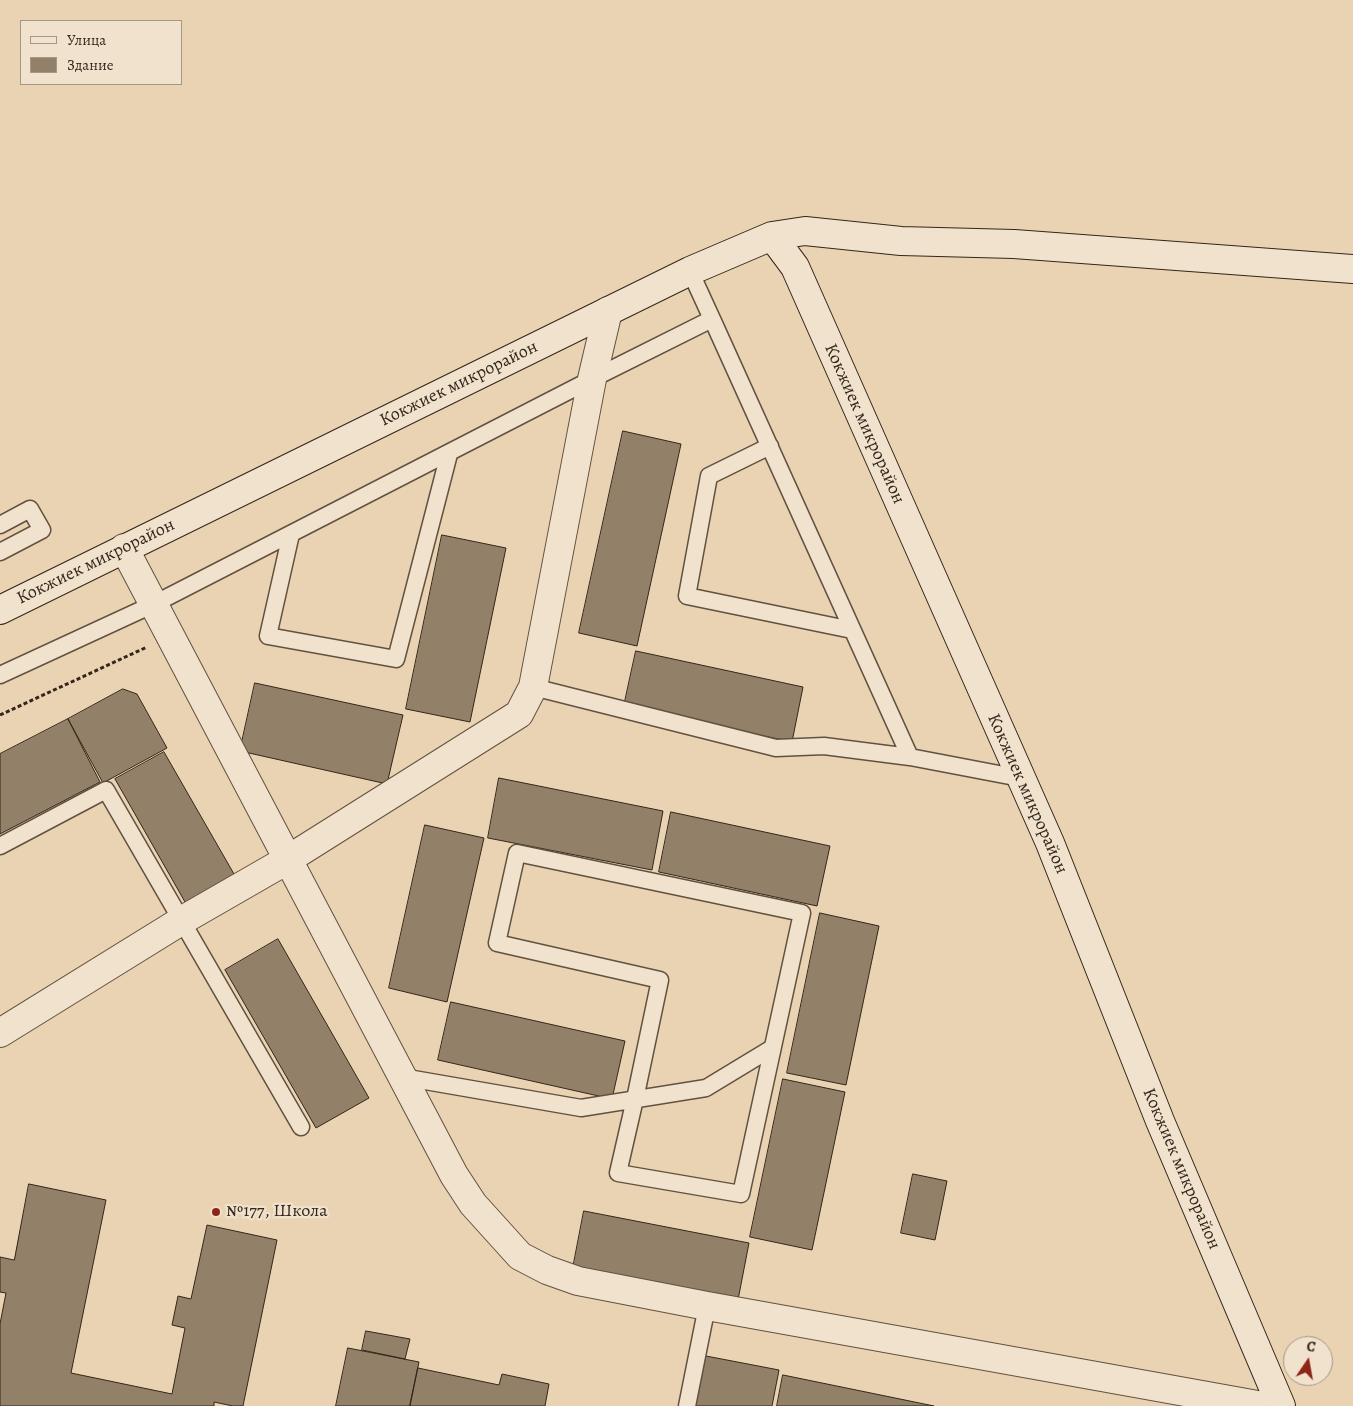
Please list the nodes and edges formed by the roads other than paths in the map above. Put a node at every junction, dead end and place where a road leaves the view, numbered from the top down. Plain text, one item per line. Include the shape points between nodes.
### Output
1 (772, 236) junction
2 (1353, 269) edge
3 (690, 271) junction
4 (608, 311) junction
5 (712, 320) junction
6 (592, 378) junction
7 (770, 446) junction
8 (449, 454) junction
9 (0, 526) edge
10 (291, 534) junction
11 (124, 548) junction
12 (0, 552) edge
13 (154, 604) junction
14 (0, 610) edge
15 (852, 630) junction
16 (0, 676) edge
17 (533, 687) junction
18 (910, 758) junction
19 (1020, 778) junction
20 (0, 846) edge
21 (288, 860) junction
22 (181, 922) junction
23 (0, 1033) edge
24 (772, 1048) junction
25 (402, 1077) junction
26 (635, 1099) junction
27 (301, 1127) dead end
28 (707, 1306) junction
29 (687, 1406) edge
30 (1263, 1406) edge
31 (1281, 1406) edge

1 - 2 street via 805,231 901,241 1014,244
1 - 3 street, Кокжиек микрорайон
1 - 19 street, Кокжиек микрорайон via 795,266
3 - 4 street, Кокжиек микрорайон
3 - 5 lane
4 - 6 street
4 - 11 street, Кокжиек микрорайон
5 - 6 lane
5 - 7 lane
6 - 8 lane
6 - 17 street
7 - 15 lane
7 - 15 lane via 709,476 687,596
8 - 10 lane
8 - 10 lane via 396,659 268,636
9 - 12 lane via 30,509 42,530
10 - 13 lane
11 - 13 street
11 - 14 street, Кокжиек микрорайон
13 - 16 lane
13 - 21 street
15 - 18 lane
17 - 18 lane via 776,748 824,746
17 - 21 street via 519,714
18 - 19 lane
19 - 31 street, Кокжиек микрорайон via 1050,843 1160,1120
20 - 22 lane via 106,790
21 - 22 street
21 - 25 street
22 - 23 street
22 - 27 lane
24 - 26 lane via 706,1088
24 - 26 lane via 741,1194 618,1173
24 - 26 lane via 802,913 517,853 497,943 660,980
25 - 26 lane via 581,1108
25 - 28 street via 473,1204 520,1256 578,1281
28 - 29 lane
28 - 30 street

